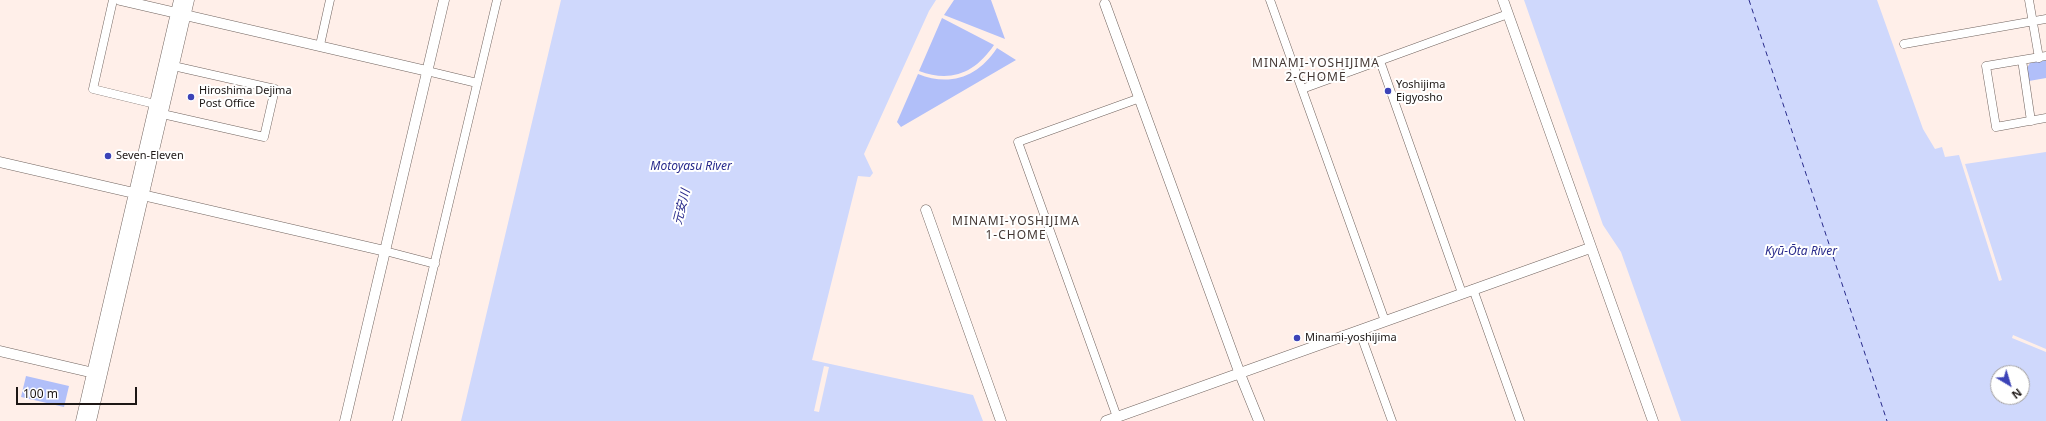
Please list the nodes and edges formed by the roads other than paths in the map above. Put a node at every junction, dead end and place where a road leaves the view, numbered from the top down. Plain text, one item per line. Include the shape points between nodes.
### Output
1 (113, 0) edge
2 (120, 0) edge
3 (179, 0) edge
4 (189, 0) edge
5 (330, 0) edge
6 (444, 0) edge
7 (497, 0) edge
8 (1270, 0) edge
9 (1503, 0) edge
10 (2029, 0) edge
11 (1105, 4) dead end
12 (181, 14) junction
13 (1508, 14) junction
14 (2046, 19) edge
15 (2033, 21) junction
16 (1904, 44) dead end
17 (320, 45) junction
18 (2042, 57) edge
19 (2022, 60) junction
20 (1380, 61) junction
21 (169, 65) junction
22 (427, 71) junction
23 (477, 83) junction
24 (1302, 89) junction
25 (1140, 98) junction
26 (159, 109) junction
27 (2046, 118) edge
28 (2031, 121) junction
29 (0, 162) edge
30 (140, 193) junction
31 (926, 210) dead end
32 (1590, 248) junction
33 (385, 251) junction
34 (435, 264) junction
35 (1473, 289) junction
36 (1462, 293) junction
37 (1385, 321) junction
38 (1359, 330) junction
39 (0, 351) edge
40 (97, 374) junction
41 (1240, 374) junction
42 (1117, 419) edge
43 (81, 421) edge
44 (91, 421) edge
45 (345, 421) edge
46 (397, 421) edge
47 (1002, 421) edge
48 (1106, 421) edge
49 (1252, 421) edge
50 (1259, 421) edge
51 (1392, 421) edge
52 (1520, 421) edge
53 (1653, 421) edge

1 - 26 street via 93,89
2 - 12 street
3 - 12 street
4 - 12 street
5 - 17 street
6 - 22 street
7 - 23 street
8 - 24 street
9 - 13 street
10 - 15 street
11 - 25 street
12 - 17 street
12 - 21 street
13 - 20 street
13 - 32 street
14 - 15 street
15 - 16 street
15 - 18 street
17 - 22 street
18 - 19 street
19 - 28 street
19 - 28 street via 1986,66 1996,127
20 - 24 street
20 - 36 street
21 - 26 street
21 - 26 street via 275,89 266,130 264,137
22 - 23 street
22 - 33 street
23 - 34 street
24 - 37 street
25 - 41 street
25 - 42 street via 1018,142
26 - 30 street
27 - 28 street
29 - 30 street
30 - 33 street
30 - 40 street
31 - 47 street
32 - 35 street
32 - 53 street
33 - 34 street
33 - 45 street
34 - 46 street
35 - 36 street
35 - 52 street
36 - 37 street
37 - 38 street
38 - 41 street
38 - 51 street
39 - 40 street
40 - 43 street
40 - 44 street
41 - 42 street
41 - 49 street
41 - 50 street
42 - 48 street

